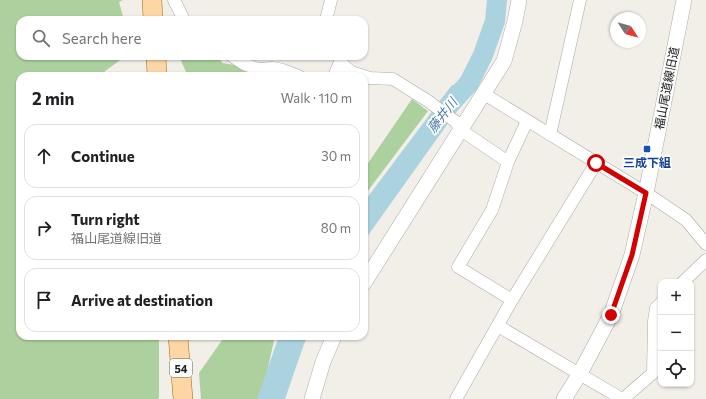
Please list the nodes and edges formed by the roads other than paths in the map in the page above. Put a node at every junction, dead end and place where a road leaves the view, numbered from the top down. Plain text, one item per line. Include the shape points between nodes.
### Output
1 (152, 0) edge
2 (174, 0) edge
3 (331, 0) edge
4 (519, 0) edge
5 (580, 0) edge
6 (684, 0) edge
7 (153, 16) edge
8 (182, 16) edge
9 (327, 16) edge
10 (156, 60) edge
11 (238, 60) edge
12 (341, 60) edge
13 (342, 60) edge
14 (157, 72) edge
15 (288, 72) edge
16 (336, 72) edge
17 (351, 72) edge
18 (368, 77) edge
19 (484, 94) junction
20 (527, 121) junction
21 (458, 126) junction
22 (550, 135) junction
23 (508, 162) junction
24 (596, 163) junction
25 (646, 193) junction
26 (706, 244) edge
27 (706, 260) edge
28 (368, 276) edge
29 (686, 279) edge
30 (512, 300) junction
31 (658, 306) edge
32 (498, 326) junction
33 (178, 340) edge
34 (332, 340) edge
35 (579, 375) junction
36 (183, 399) edge
37 (312, 399) edge
38 (456, 399) edge
39 (564, 399) edge
40 (622, 399) edge

1 - 7 main road
2 - 8 street
3 - 9 street
4 - 19 street via 504,61
5 - 22 street
6 - 25 street, 福山尾道線旧道
10 - 14 main road
11 - 15 street via 258,69 274,68
12 - 16 street
13 - 17 street
18 - 21 street via 393,79 428,101
19 - 20 street
19 - 21 street
20 - 22 street
20 - 23 street
21 - 23 street
21 - 28 street
22 - 24 street
23 - 30 street via 492,210 458,267
24 - 25 street
24 - 30 street
25 - 26 street via 686,220
25 - 35 street, 福山尾道線旧道 via 632,255 611,315
27 - 29 street
30 - 32 street
31 - 40 street via 654,321 653,373
32 - 35 street
32 - 38 street
33 - 36 main road, 54
34 - 37 street
35 - 39 street, 福山尾道線旧道
35 - 40 street

